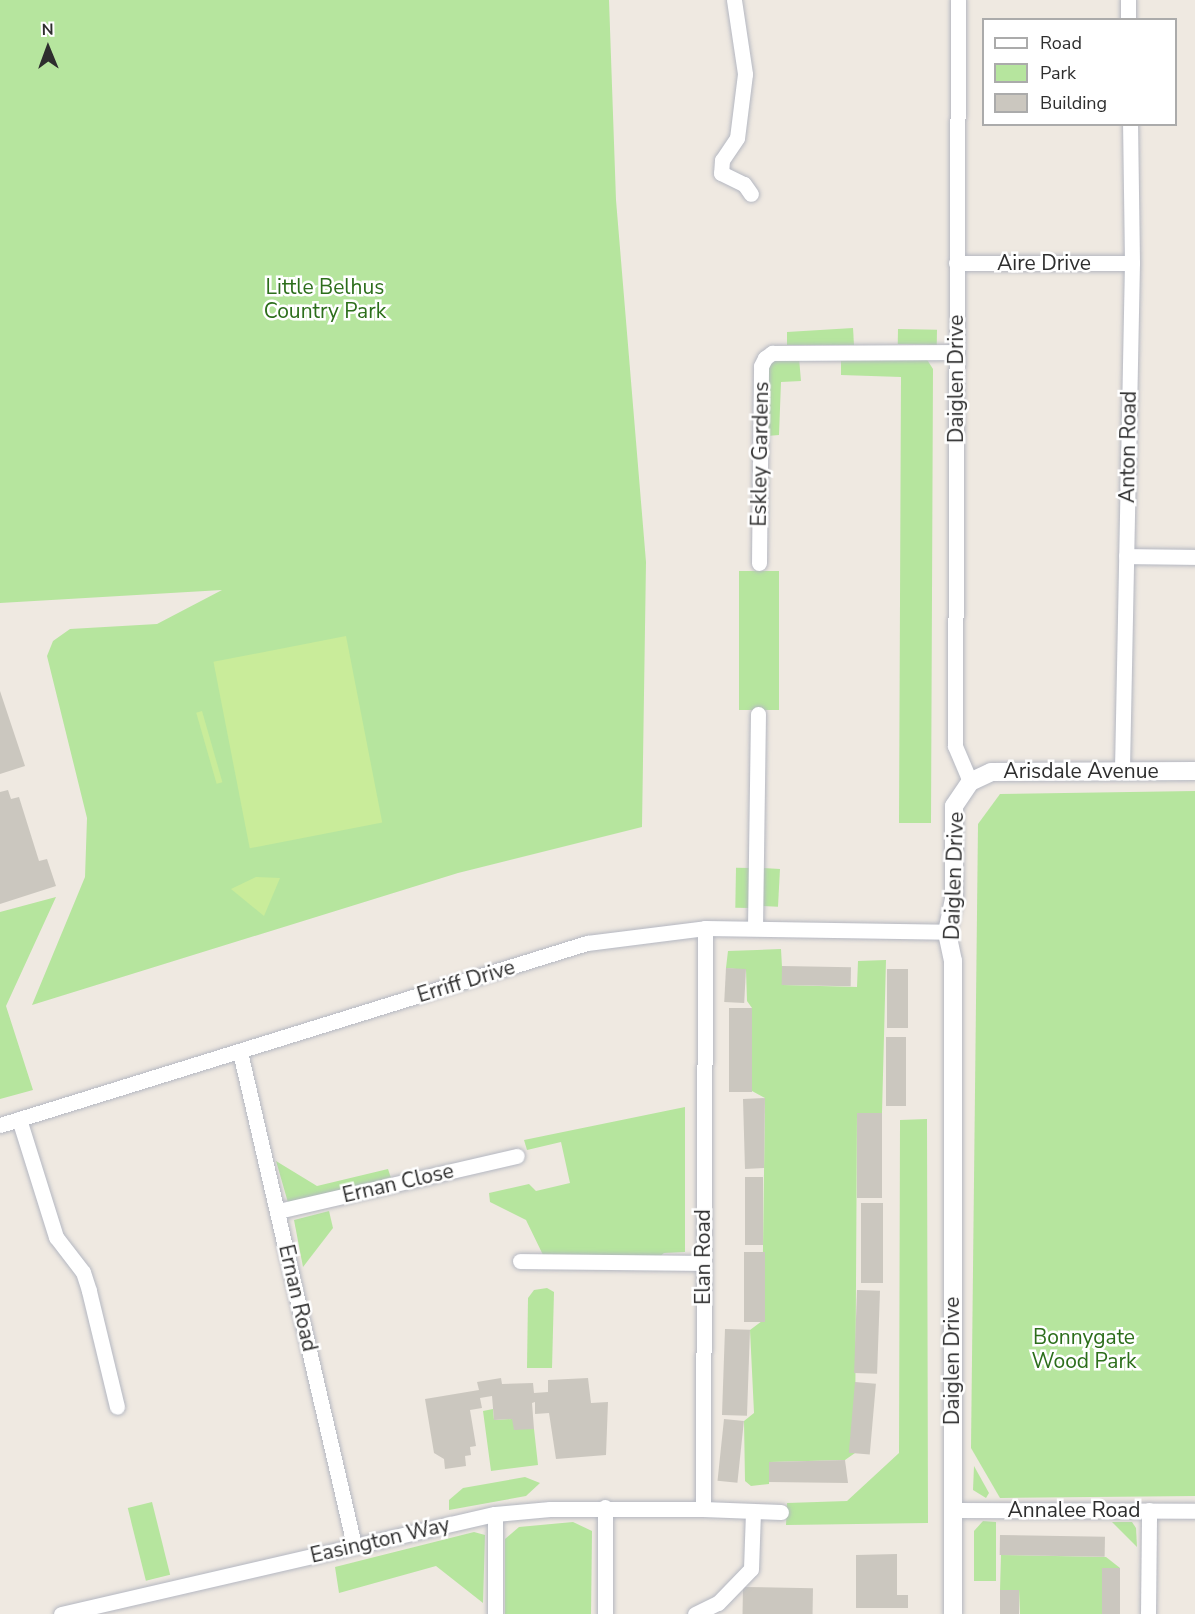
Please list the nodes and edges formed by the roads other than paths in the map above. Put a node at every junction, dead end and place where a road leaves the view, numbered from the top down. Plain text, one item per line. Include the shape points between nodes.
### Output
1 (734, 0) edge
2 (958, 0) edge
3 (1128, 0) edge
4 (1128, 18) edge
5 (1130, 126) edge
6 (751, 194) dead end
7 (956, 263) junction
8 (1132, 263) junction
9 (956, 352) junction
10 (1126, 556) junction
11 (1195, 557) edge
12 (759, 563) dead end
13 (758, 714) dead end
14 (1122, 769) junction
15 (1195, 771) edge
16 (970, 782) junction
17 (705, 928) junction
18 (755, 928) junction
19 (947, 932) junction
20 (240, 1052) junction
21 (19, 1119) junction
22 (0, 1125) edge
23 (517, 1156) dead end
24 (278, 1211) junction
25 (520, 1261) dead end
26 (702, 1263) junction
27 (117, 1407) dead end
28 (606, 1508) junction
29 (703, 1509) junction
30 (953, 1510) junction
31 (1149, 1510) junction
32 (753, 1511) junction
33 (1195, 1511) edge
34 (781, 1512) dead end
35 (495, 1514) junction
36 (354, 1545) junction
37 (61, 1614) edge
38 (495, 1614) edge
39 (605, 1614) edge
40 (695, 1614) edge
41 (953, 1614) edge
42 (1148, 1614) edge

1 - 6 street via 745,74 737,138 722,160 721,173 744,184
2 - 7 street, Daiglen Drive
3 - 4 street
5 - 8 street, Anton Road
7 - 8 street, Aire Drive
7 - 9 street, Daiglen Drive
8 - 10 street, Anton Road
9 - 12 street, Eskley Gardens via 772,353 765,358 761,366
9 - 16 street, Daiglen Drive via 955,746
10 - 11 street
10 - 14 street, Anton Road
13 - 18 street
14 - 15 street, Arisdale Avenue
14 - 16 street, Arisdale Avenue via 991,772
16 - 19 street, Daiglen Drive via 954,806 954,900
17 - 18 street, Erriff Drive
17 - 20 street, Erriff Drive via 587,943
17 - 26 street, Elan Road
18 - 19 street, Erriff Drive
19 - 30 street, Daiglen Drive via 953,969
20 - 21 street, Erriff Drive
20 - 24 street, Ernan Road
21 - 22 street, Erriff Drive
21 - 27 street via 56,1237 86,1282
23 - 24 street, Ernan Close
24 - 36 street, Ernan Road
25 - 26 street
26 - 29 street, Elan Road
28 - 29 street, Easington Way
28 - 35 street, Easington Way
28 - 39 street
29 - 32 street
30 - 31 street, Annalee Road
30 - 41 street, Daiglen Drive
31 - 33 street, Annalee Road
31 - 42 street
32 - 34 street
32 - 40 street via 751,1569 718,1603
35 - 36 street, Easington Way
35 - 38 street
36 - 37 street, Easington Way

